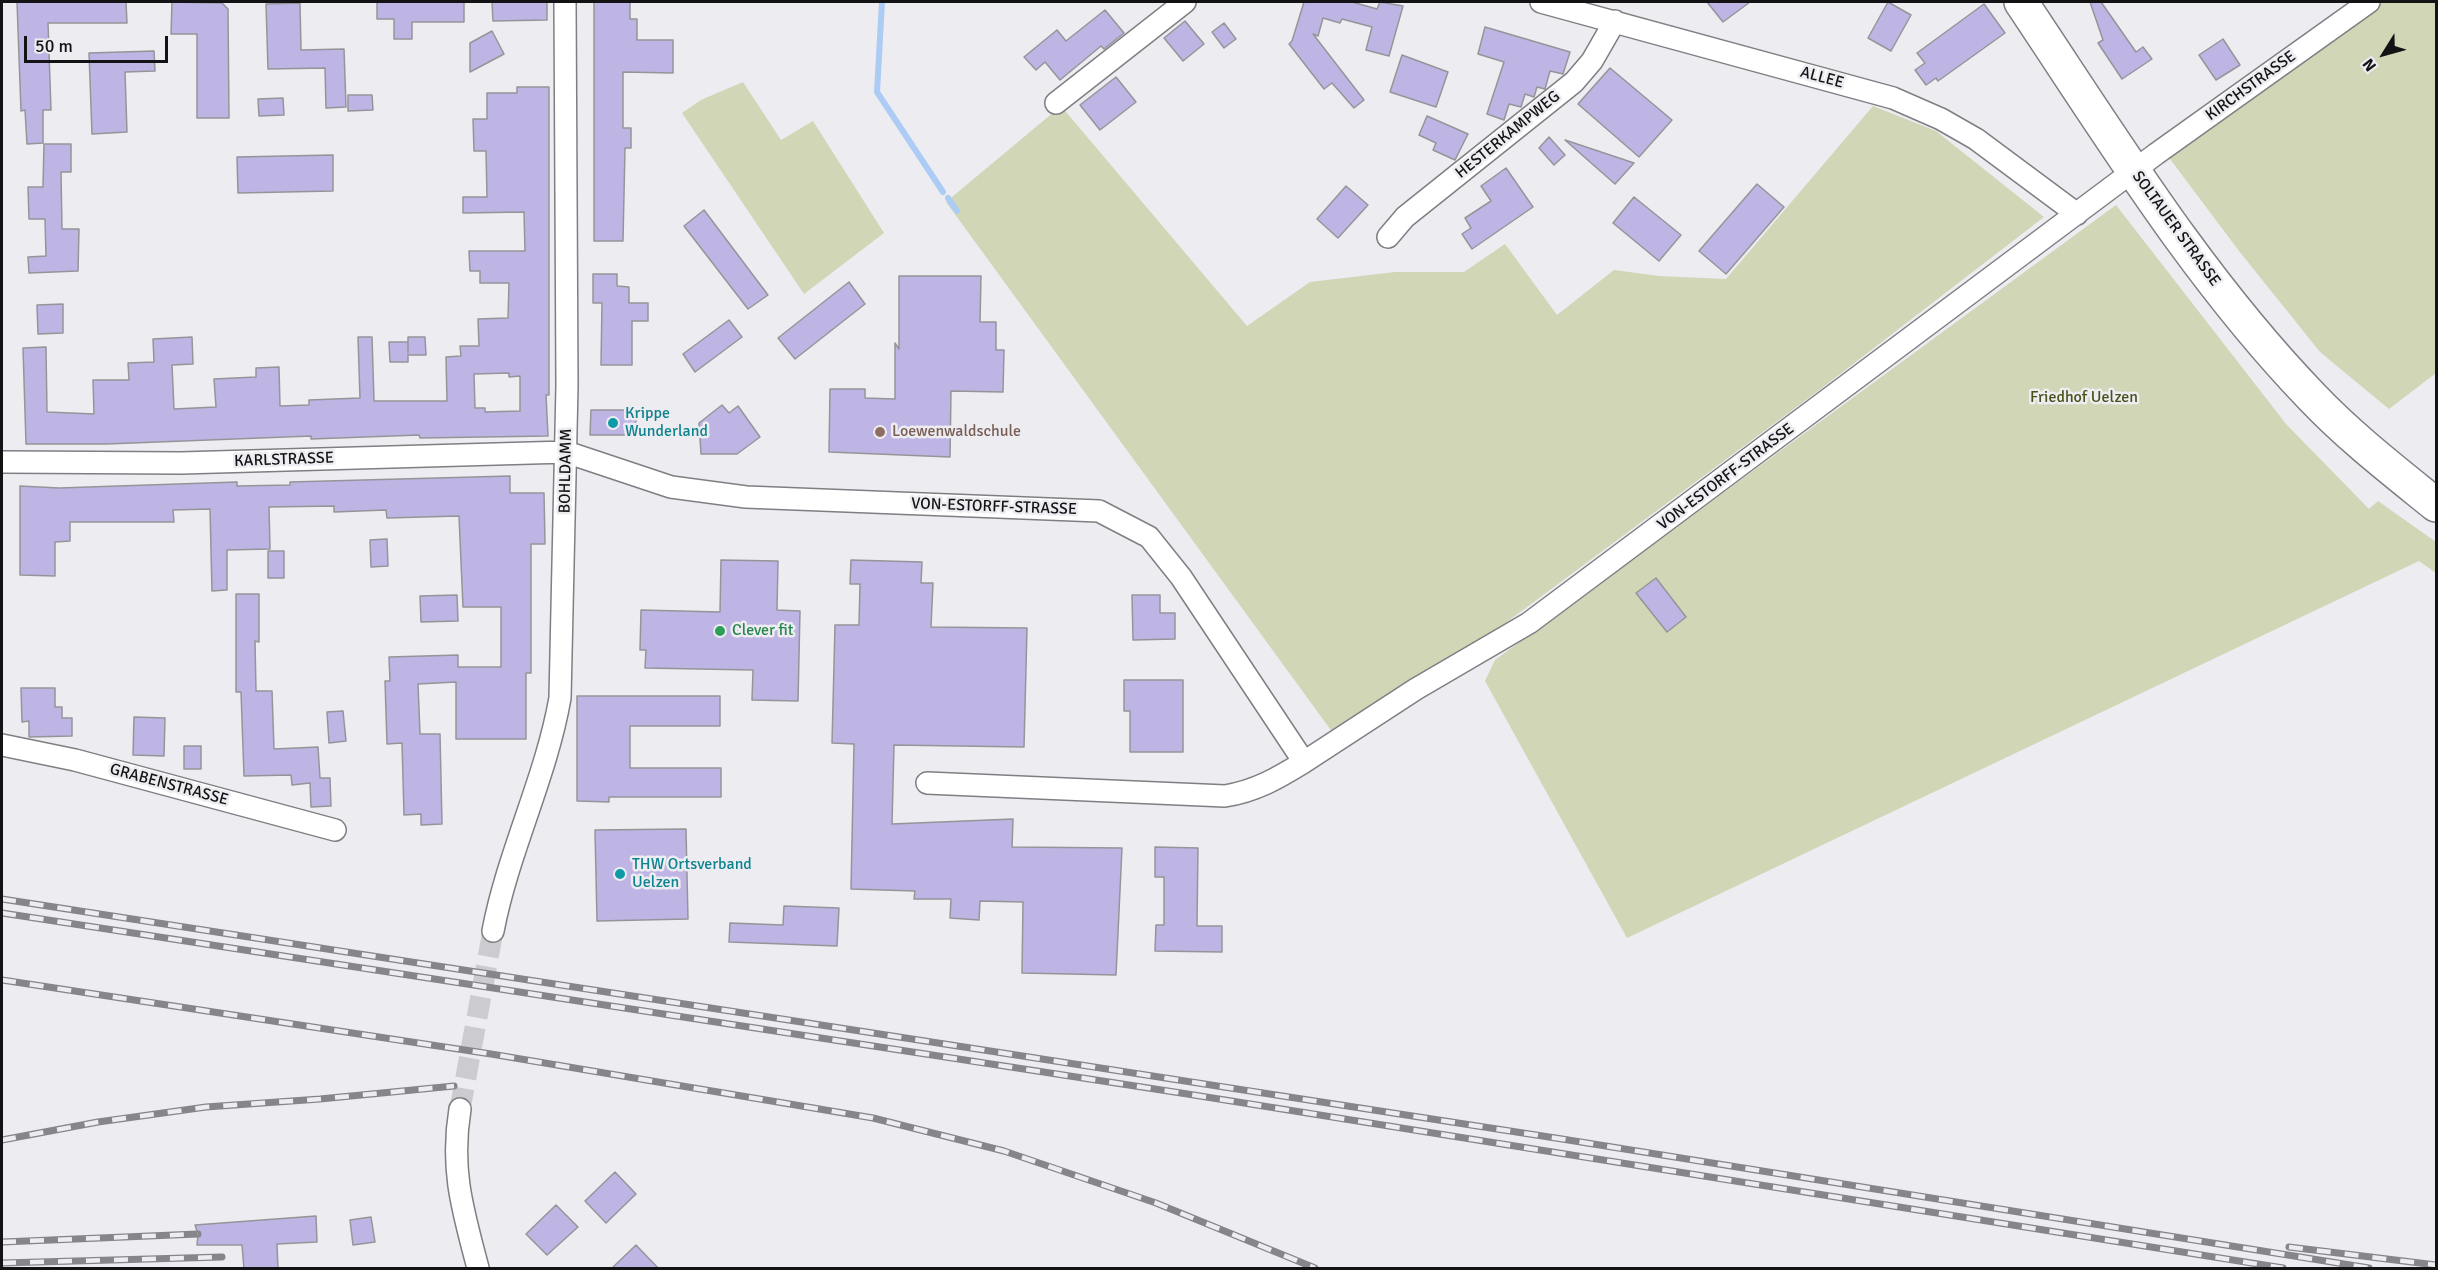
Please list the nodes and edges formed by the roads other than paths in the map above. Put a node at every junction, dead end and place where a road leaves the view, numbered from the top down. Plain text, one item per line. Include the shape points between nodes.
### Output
1 (565, 2) edge
2 (1185, 2) edge
3 (1541, 2) edge
4 (2021, 2) edge
5 (2369, 2) edge
6 (1615, 21) junction
7 (1056, 103) dead end
8 (2134, 172) junction
9 (2077, 214) junction
10 (1388, 237) dead end
11 (566, 453) junction
12 (2, 462) edge
13 (2436, 505) edge
14 (2, 745) edge
15 (1304, 762) junction
16 (927, 783) dead end
17 (335, 830) dead end
18 (493, 932) tunnel mouth
19 (460, 1109) tunnel mouth
20 (478, 1269) edge

1 - 11 street, BOHLDAMM
2 - 7 street
3 - 6 street, ALLEE
4 - 8 main road, SOLTAUER STRASSE
5 - 8 street, KIRCHSTRASSE
6 - 9 street, ALLEE via 1893,98 1976,139
6 - 10 street, HESTERKAMPWEG via 1592,61 1574,82 1405,217
8 - 9 street, VON-ESTORFF-STRASSE
8 - 13 main road, SOLTAUER STRASSE via 2238,314 2314,399
9 - 15 street, VON-ESTORFF-STRASSE via 1529,623 1416,689
11 - 12 street, KARLSTRASSE via 181,463
11 - 15 street, VON-ESTORFF-STRASSE via 671,487 707,494 1099,511 1149,537 1181,577
11 - 18 street, BOHLDAMM via 560,698 555,727 500,895
14 - 17 street, GRABENSTRASSE via 75,760
15 - 16 street, VON-ESTORFF-STRASSE via 1247,793 1225,796
19 - 20 street via 455,1169

